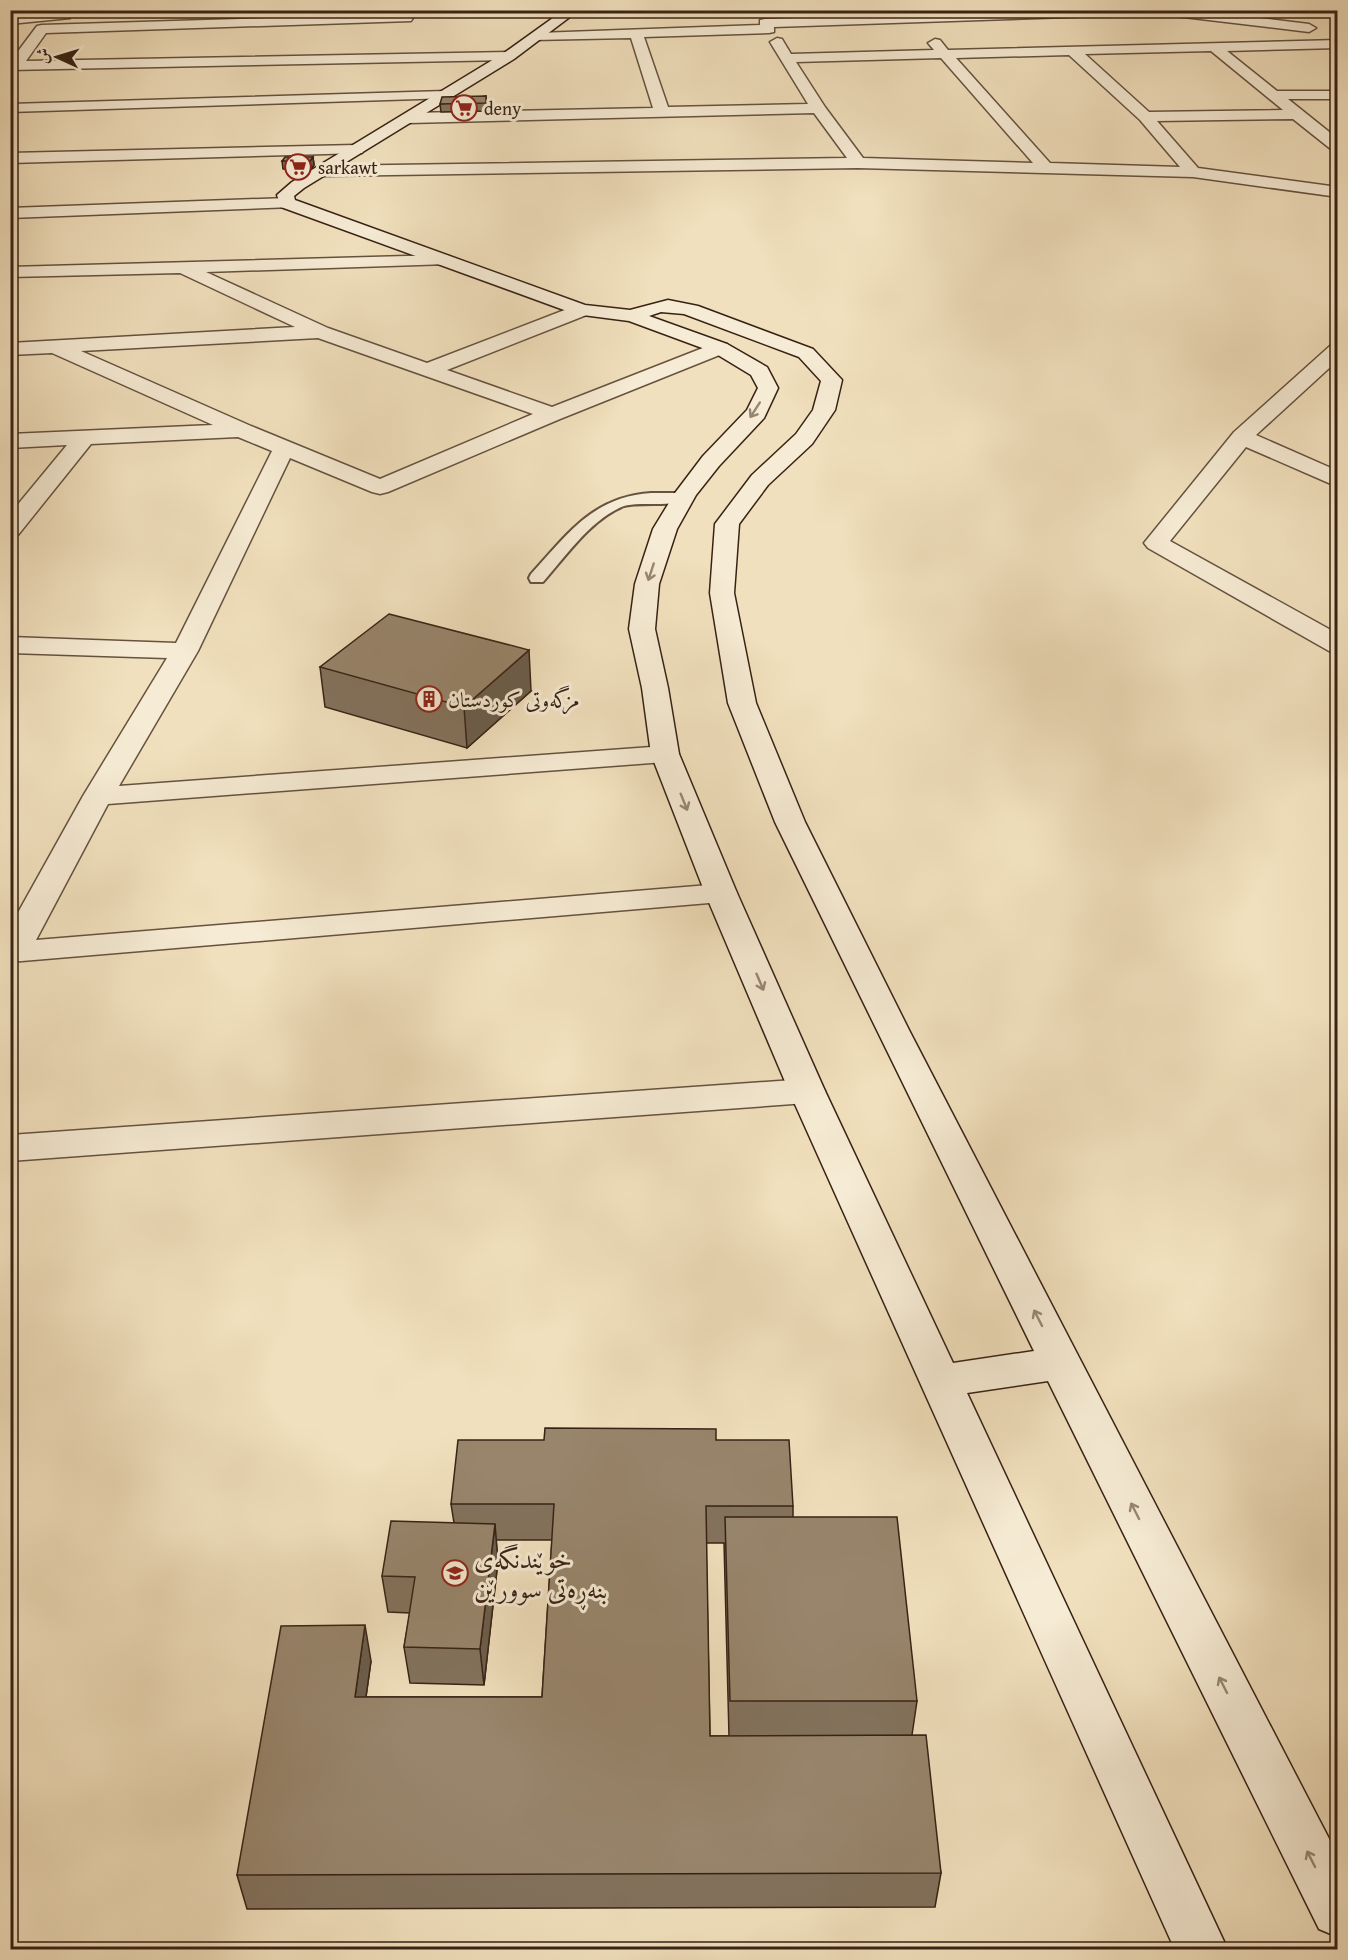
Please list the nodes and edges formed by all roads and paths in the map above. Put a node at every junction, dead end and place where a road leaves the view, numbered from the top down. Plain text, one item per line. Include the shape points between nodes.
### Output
1 (275, 10) edge
2 (419, 10) edge
3 (573, 10) edge
4 (1010, 10) edge
5 (1156, 11) edge
6 (78, 14) dead end
7 (916, 15) edge
8 (1025, 15) junction
9 (746, 17) dead end
10 (406, 18) junction
11 (10, 20) edge
12 (258, 21) junction
13 (42, 23) junction
14 (767, 26) junction
15 (1338, 31) edge
16 (387, 32) dead end
17 (636, 34) junction
18 (538, 36) junction
19 (1338, 44) edge
20 (369, 45) dead end
21 (1214, 47) junction
22 (1073, 51) junction
23 (942, 54) junction
24 (509, 56) junction
25 (787, 58) junction
26 (350, 59) junction
27 (13, 66) edge
28 (445, 95) junction
29 (1275, 95) junction
30 (1338, 95) edge
31 (108, 105) junction
32 (10, 108) edge
33 (818, 108) junction
34 (662, 112) junction
35 (1296, 114) junction
36 (1145, 117) junction
37 (409, 118) junction
38 (1338, 147) edge
39 (356, 150) junction
40 (81, 156) junction
41 (10, 158) edge
42 (858, 163) junction
43 (1045, 167) junction
44 (324, 171) junction
45 (1193, 172) junction
46 (1338, 192) edge
47 (287, 203) junction
48 (10, 213) edge
49 (443, 260) junction
50 (179, 267) junction
51 (10, 272) edge
52 (582, 310) junction
53 (632, 316) junction
54 (321, 332) junction
55 (57, 347) junction
56 (720, 348) junction
57 (10, 349) edge
58 (1338, 349) edge
59 (430, 369) junction
60 (552, 414) junction
61 (243, 431) junction
62 (85, 437) junction
63 (1242, 437) junction
64 (10, 441) edge
65 (284, 448) junction
66 (1338, 480) edge
67 (713, 501) junction
68 (10, 530) edge
69 (537, 578) dead end
70 (10, 645) edge
71 (1338, 645) edge
72 (185, 651) junction
73 (665, 754) junction
74 (98, 796) junction
75 (721, 893) junction
76 (12, 952) edge
77 (807, 1091) junction
78 (10, 1148) edge
79 (1061, 1364) junction
80 (940, 1381) junction
81 (1338, 1911) edge
82 (1202, 1950) edge

1 - 12 street
2 - 10 street
3 - 18 street
4 - 8 street
5 - 8 street
5 - 15 street
6 - 13 street
7 - 8 street
7 - 14 street
7 - 23 street
9 - 14 street
10 - 12 street
10 - 16 street
11 - 13 street
12 - 13 street
13 - 27 street
14 - 17 street
14 - 25 street
17 - 18 street
17 - 34 street
18 - 24 street
19 - 21 street
20 - 26 street
21 - 22 street
21 - 29 street
22 - 23 street
22 - 36 street
23 - 25 street
23 - 43 street
24 - 26 street
24 - 28 street
25 - 33 street
26 - 27 street via 184,67
28 - 31 street via 173,98
28 - 37 street
29 - 30 street
29 - 35 street
31 - 32 street
31 - 40 street
33 - 34 street
33 - 42 street
34 - 37 street
35 - 36 street
35 - 38 street
36 - 45 street
37 - 39 street
39 - 40 street
39 - 44 street
40 - 41 street
42 - 43 street
42 - 44 street
43 - 45 street
44 - 47 street via 285,195
45 - 46 street
47 - 48 street
47 - 49 street
49 - 50 street
49 - 52 street
50 - 51 street
50 - 54 street
52 - 53 street
52 - 59 street
53 - 56 street
53 - 67 street via 672,304 691,310 806,353 832,380 824,410 804,439 760,480
54 - 55 street
54 - 59 street
55 - 57 street
55 - 61 street
56 - 60 street
56 -> 67 street via 760,372 768,388 756,413 711,460
58 - 63 street
59 - 60 street
60 - 65 street via 380,487
61 - 62 street
61 - 65 street
62 - 64 street
62 - 68 street
63 - 66 street
63 - 71 street via 1156,543
65 - 72 street
67 - 69 lane via 643,498 618,503 600,513
67 -> 73 street via 665,529 647,584 642,629 656,688
79 -> 67 street via 790,822 742,703 722,592 727,524
70 - 72 street
72 - 74 street
73 - 74 street
73 -> 75 street
74 - 76 street
75 - 76 street
75 -> 77 street
77 - 78 street
77 - 80 street
79 - 80 street
81 -> 79 street
80 - 82 street

